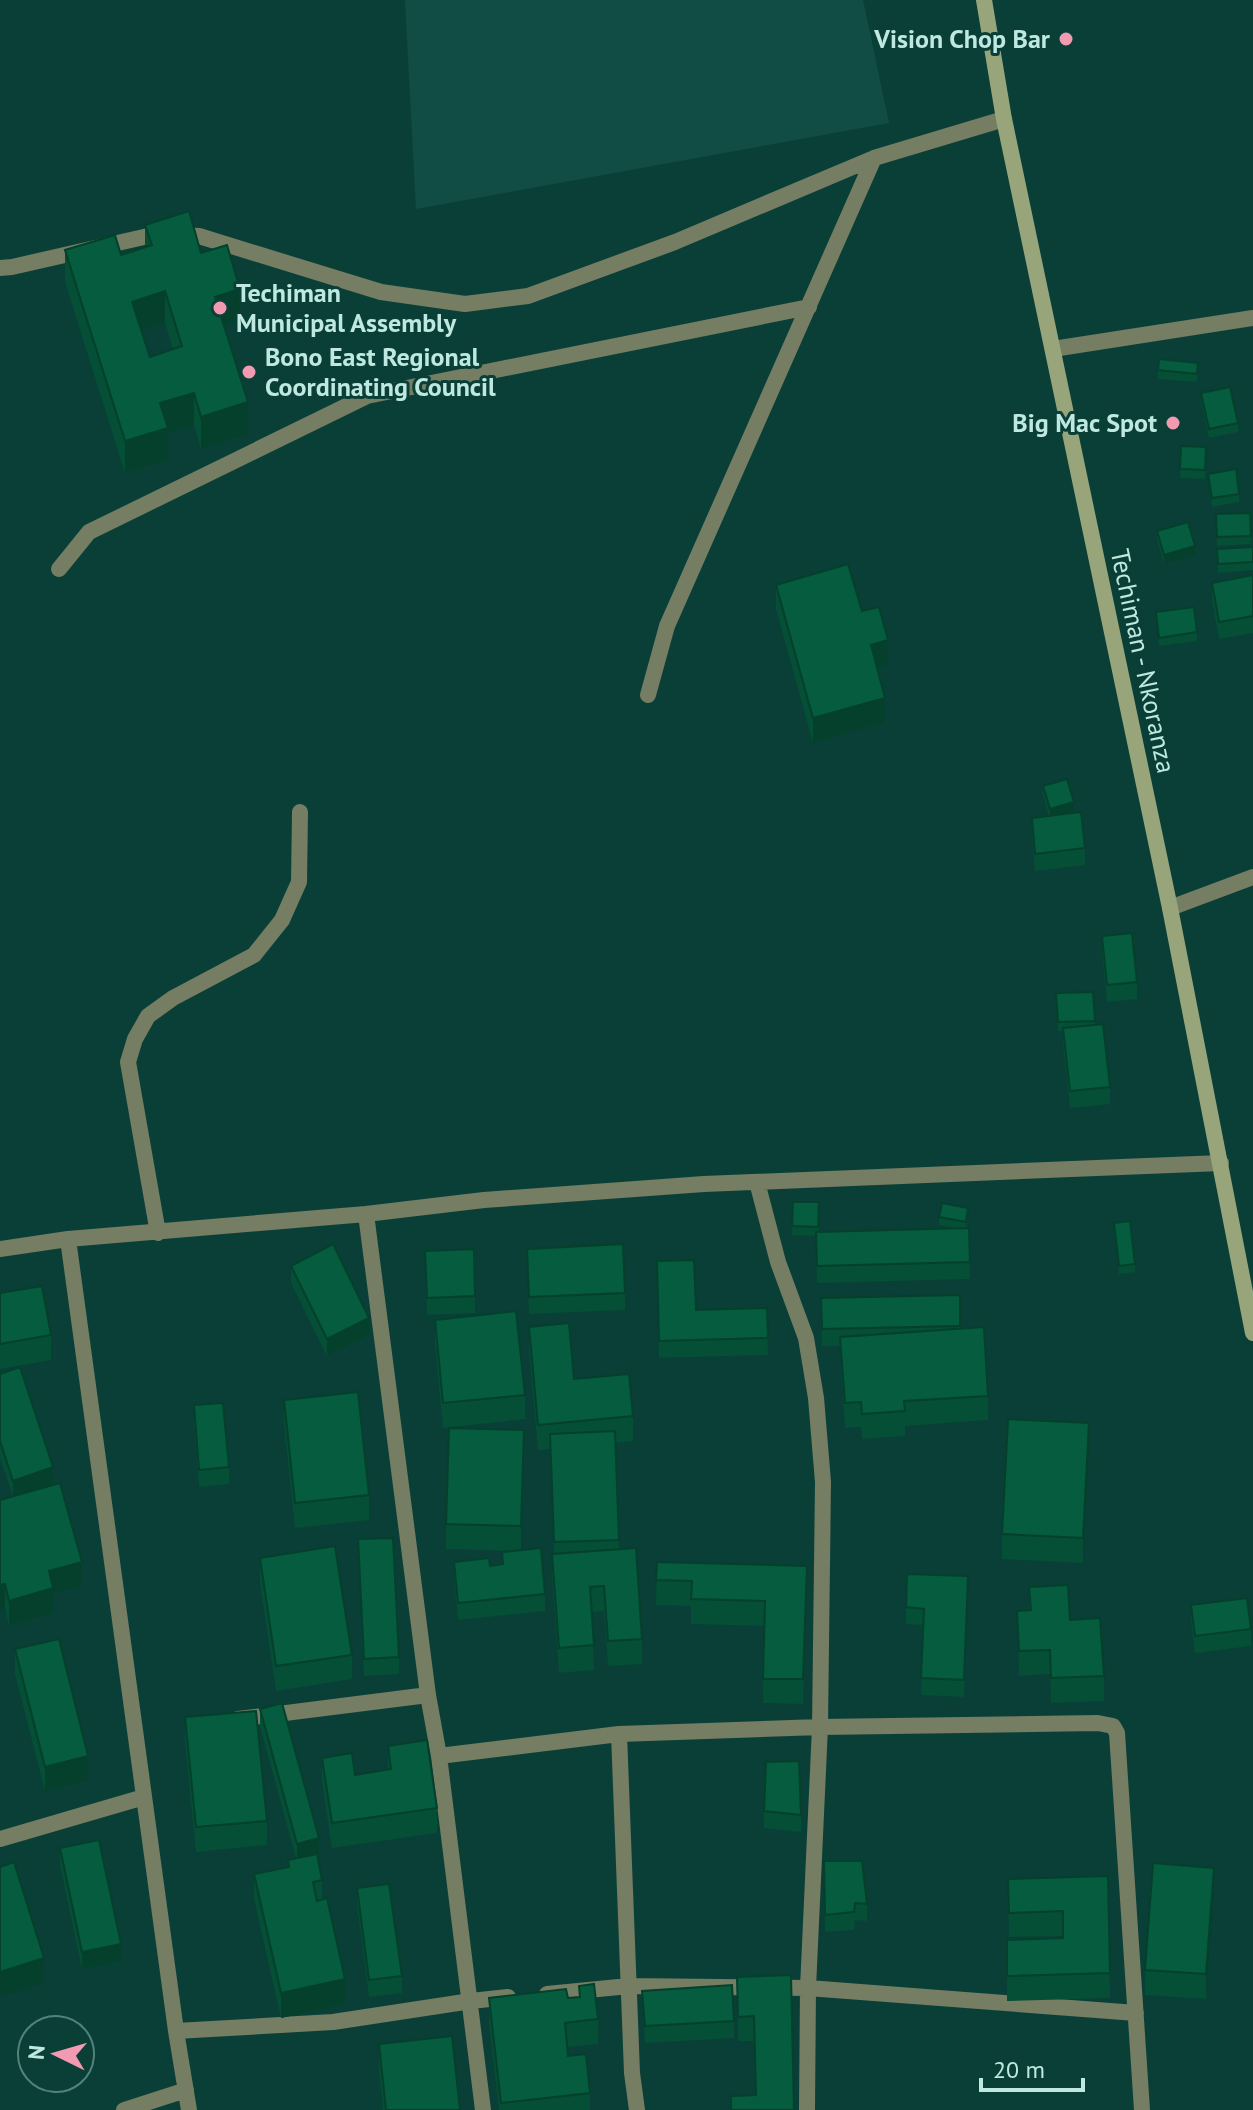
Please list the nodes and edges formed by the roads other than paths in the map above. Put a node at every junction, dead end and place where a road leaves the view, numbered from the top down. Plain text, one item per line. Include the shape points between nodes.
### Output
1 (984, 0) edge
2 (1004, 119) junction
3 (874, 158) junction
4 (0, 268) edge
5 (809, 307) junction
6 (1253, 318) edge
7 (1053, 349) junction
8 (59, 569) dead end
9 (648, 695) dead end
10 (300, 812) dead end
11 (1253, 877) edge
12 (1170, 908) junction
13 (1221, 1163) junction
14 (757, 1182) junction
15 (366, 1214) junction
16 (158, 1233) junction
17 (68, 1239) junction
18 (0, 1249) edge
19 (1246, 1261) edge
20 (1253, 1333) edge
21 (428, 1695) junction
22 (238, 1719) edge
23 (820, 1727) junction
24 (619, 1734) junction
25 (439, 1756) junction
26 (144, 1797) junction
27 (0, 1839) edge
28 (629, 1986) junction
29 (808, 1988) junction
30 (471, 2001) junction
31 (1136, 2013) junction
32 (176, 2031) junction
33 (186, 2090) junction
34 (124, 2110) edge
35 (189, 2110) edge
36 (483, 2110) edge
37 (637, 2110) edge
38 (807, 2110) edge
39 (1142, 2110) edge

1 - 2 main road, Techiman - Nkoranza
2 - 3 street
2 - 7 main road, Techiman - Nkoranza
3 - 4 street via 675,242 528,296 465,304 381,292 199,236 157,234
3 - 5 street
5 - 8 street via 367,396 89,532
5 - 9 street via 667,626
6 - 7 street
7 - 12 main road, Techiman - Nkoranza
10 - 16 street via 299,882 282,920 254,955 148,1016 135,1039 128,1062
11 - 12 street
12 - 13 main road, Techiman - Nkoranza
13 - 14 street
13 - 19 main road, Techiman - Nkoranza
14 - 15 street via 484,1200
14 - 23 street via 806,1338 816,1398 823,1482
15 - 16 street
15 - 21 street
16 - 17 street
17 - 18 street
17 - 26 street
19 - 20 main road, Techiman - Nkoranza
21 - 22 street
21 - 25 street
23 - 24 street
23 - 29 street
23 - 31 street via 1113,1726
24 - 25 street
24 - 28 street
25 - 30 street
26 - 27 street
26 - 32 street
28 - 29 street
28 - 30 street
28 - 37 street
29 - 31 street
29 - 38 street
30 - 32 street via 333,2022
30 - 36 street
31 - 39 street
32 - 33 street
33 - 34 street
33 - 35 street

